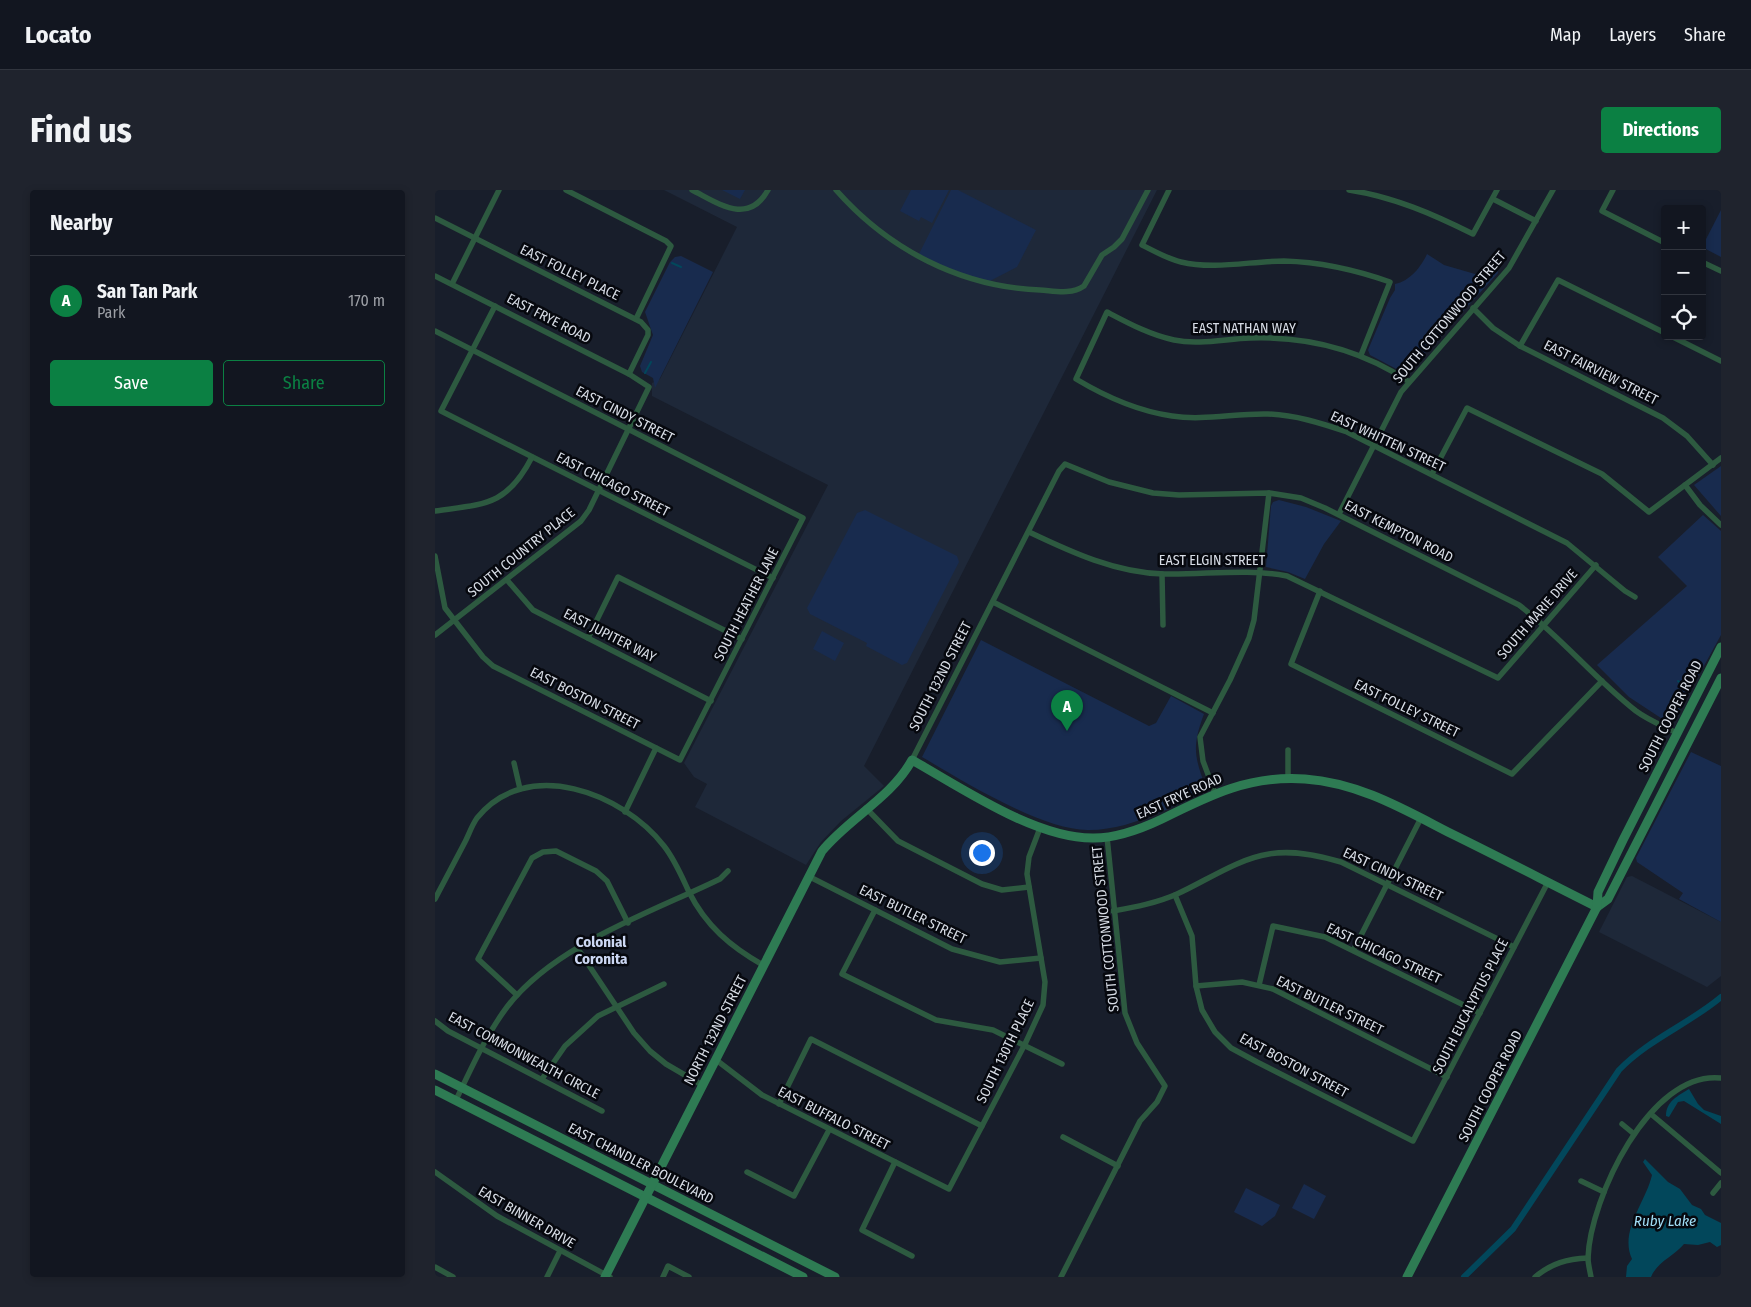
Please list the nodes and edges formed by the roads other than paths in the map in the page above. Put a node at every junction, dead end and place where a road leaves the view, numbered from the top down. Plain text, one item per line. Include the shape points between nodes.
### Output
1 (499, 190) edge
2 (566, 190) edge
3 (692, 190) edge
4 (768, 190) edge
5 (836, 190) edge
6 (1148, 190) edge
7 (1169, 190) edge
8 (1349, 190) edge
9 (1497, 190) edge
10 (1553, 190) edge
11 (1613, 190) edge
12 (1493, 199) junction
13 (435, 218) edge
14 (1536, 221) junction
15 (475, 239) junction
16 (1661, 241) edge
17 (1706, 264) edge
18 (1721, 271) edge
19 (435, 276) edge
20 (452, 284) junction
21 (495, 306) junction
22 (1473, 308) junction
23 (636, 319) junction
24 (435, 331) edge
25 (1661, 331) edge
26 (1679, 340) edge
27 (1520, 346) junction
28 (473, 350) junction
29 (1361, 355) junction
30 (1721, 361) edge
31 (629, 374) junction
32 (1076, 379) joint
33 (1408, 381) junction
34 (649, 387) joint
35 (629, 430) junction
36 (1373, 445) junction
37 (531, 457) junction
38 (1721, 458) edge
39 (1065, 464) joint
40 (1713, 465) junction
41 (1432, 474) junction
42 (1685, 485) junction
43 (598, 491) junction
44 (1269, 492) junction
45 (435, 511) edge
46 (1339, 514) junction
47 (803, 518) joint
48 (1721, 525) edge
49 (1029, 532) junction
50 (435, 556) edge
51 (1596, 565) junction
52 (1261, 571) junction
53 (1162, 574) junction
54 (773, 578) junction
55 (507, 580) junction
56 (1320, 591) junction
57 (1635, 596) dead end
58 (993, 602) junction
59 (454, 622) junction
60 (1163, 625) dead end
61 (1545, 625) junction
62 (435, 635) edge
63 (588, 638) junction
64 (742, 639) junction
65 (1721, 647) edge
66 (1498, 678) joint
67 (1721, 678) edge
68 (1602, 681) junction
69 (711, 701) junction
70 (1213, 713) junction
71 (1677, 734) junction
72 (1689, 740) junction
73 (656, 748) junction
74 (1288, 750) dead end
75 (912, 760) junction
76 (514, 763) dead end
77 (1288, 779) junction
78 (520, 789) junction
79 (1215, 793) junction
80 (866, 808) junction
81 (625, 812) junction
82 (1421, 818) junction
83 (1040, 828) junction
84 (1107, 837) junction
85 (1614, 860) junction
86 (1625, 866) junction
87 (728, 871) dead end
88 (808, 876) junction
89 (1548, 882) junction
90 (1387, 884) junction
91 (1029, 887) junction
92 (690, 894) junction
93 (1175, 895) junction
94 (435, 899) edge
95 (1597, 907) junction
96 (875, 910) junction
97 (1113, 911) junction
98 (628, 923) junction
99 (1514, 947) junction
100 (578, 949) junction
101 (1354, 950) junction
102 (1041, 958) junction
103 (763, 965) junction
104 (664, 984) dead end
105 (1259, 985) junction
106 (1196, 986) junction
107 (517, 995) junction
108 (617, 1005) junction
109 (1481, 1013) junction
110 (435, 1021) edge
111 (1025, 1044) junction
112 (482, 1048) junction
113 (715, 1060) junction
114 (1062, 1064) dead end
115 (435, 1074) edge
116 (1447, 1077) junction
117 (1721, 1078) edge
118 (542, 1079) junction
119 (702, 1085) junction
120 (462, 1087) junction
121 (435, 1090) edge
122 (456, 1100) junction
123 (779, 1104) junction
124 (602, 1111) dead end
125 (1651, 1114) junction
126 (1621, 1124) dead end
127 (982, 1126) junction
128 (829, 1130) junction
129 (1634, 1134) junction
130 (1063, 1137) dead end
131 (1413, 1141) joint
132 (895, 1162) junction
133 (1119, 1166) junction
134 (435, 1172) edge
135 (747, 1172) dead end
136 (1721, 1173) edge
137 (1581, 1181) dead end
138 (1721, 1183) edge
139 (652, 1184) junction
140 (949, 1189) joint
141 (1604, 1192) junction
142 (1713, 1193) dead end
143 (646, 1197) junction
144 (560, 1251) junction
145 (912, 1256) dead end
146 (1588, 1258) junction
147 (437, 1268) edge
148 (435, 1275) edge
149 (607, 1276) edge
150 (453, 1277) edge
151 (547, 1277) edge
152 (663, 1277) edge
153 (689, 1277) edge
154 (803, 1277) edge
155 (835, 1277) edge
156 (1061, 1277) edge
157 (1407, 1277) edge
158 (1535, 1277) edge
159 (1591, 1277) edge

1 - 15 street
2 - 23 street via 671,246
3 - 4 street via 734,210 745,210 756,204
5 - 6 street via 879,232 936,266 992,285 1070,292 1084,286 1102,255 1119,243
7 - 29 street via 1142,245 1180,262 1314,263 1390,282
8 - 12 street via 1400,202 1473,234
9 - 12 street
10 - 14 street, SOUTH COTTONWOOD STREET
11 - 16 street via 1602,211
12 - 14 street
13 - 15 street, EAST FOLLEY PLACE
14 - 22 street, SOUTH COTTONWOOD STREET via 1509,268
15 - 20 street
15 - 23 street, EAST FOLLEY PLACE
17 - 18 street
19 - 20 street, EAST FRYE ROAD
20 - 21 street, EAST FRYE ROAD
21 - 28 street
21 - 31 street, EAST FRYE ROAD
22 - 27 street, EAST FAIRVIEW STREET via 1493,328
22 - 33 street, SOUTH COTTONWOOD STREET
23 - 31 street via 645,326 647,336
24 - 28 street, EAST CINDY STREET
25 - 27 street via 1558,280
26 - 30 street
27 - 40 street, EAST FAIRVIEW STREET via 1663,418 1687,436
28 - 35 street, EAST CINDY STREET
28 - 37 street, EAST CHICAGO STREET via 441,411
29 - 32 street, EAST NATHAN WAY via 1321,343 1281,338 1208,342 1175,340 1145,331 1107,312
29 - 33 street, EAST NATHAN WAY
31 - 34 street, EAST FRYE ROAD
32 - 36 street, EAST WHITTEN STREET via 1109,398 1172,416 1291,416 1319,422
33 - 36 street, SOUTH COTTONWOOD STREET
34 - 35 street, SOUTH COUNTRY PLACE
35 - 43 street, SOUTH COUNTRY PLACE
35 - 47 street, EAST CINDY STREET
36 - 41 street, EAST WHITTEN STREET
36 - 46 street, SOUTH COTTONWOOD STREET
37 - 43 street, EAST CHICAGO STREET
37 - 45 street via 514,486 502,496 484,504
38 - 40 street
39 - 44 street, EAST KEMPTON ROAD via 1109,482 1153,494
39 - 49 street, SOUTH 132ND STREET
40 - 42 street
41 - 42 street via 1467,408 1602,474 1649,512
41 - 51 street, EAST WHITTEN STREET via 1567,543
42 - 48 street
43 - 54 street, EAST CHICAGO STREET
43 - 55 street, SOUTH COUNTRY PLACE via 581,521
44 - 46 street, EAST KEMPTON ROAD via 1301,498
44 - 52 street
46 - 61 street, EAST KEMPTON ROAD via 1519,605
47 - 54 street, SOUTH HEATHER LANE
49 - 53 street, EAST ELGIN STREET via 1078,555
49 - 58 street, SOUTH 132ND STREET
50 - 59 street, EAST BOSTON STREET via 444,603
51 - 57 street, EAST WHITTEN STREET
51 - 61 street, SOUTH MARIE DRIVE
52 - 53 street, EAST ELGIN STREET
52 - 56 street, EAST ELGIN STREET via 1287,576
52 - 70 street via 1249,638
53 - 60 street
54 - 64 street, SOUTH HEATHER LANE
55 - 59 street, SOUTH COUNTRY PLACE
55 - 63 street, EAST JUPITER WAY via 533,610
56 - 66 street, EAST ELGIN STREET
56 - 68 street, EAST FOLLEY STREET via 1291,664 1512,774
58 - 70 street
58 - 75 street, SOUTH 132ND STREET
59 - 62 street
59 - 73 street, EAST BOSTON STREET via 493,666
61 - 66 street, SOUTH MARIE DRIVE
61 - 68 street, EAST KEMPTON ROAD
63 - 64 street via 619,577
63 - 69 street, EAST JUPITER WAY
64 - 69 street, SOUTH HEATHER LANE
65 - 71 main road, SOUTH COOPER ROAD
67 - 72 main road, SOUTH COOPER ROAD
68 - 71 street, EAST KEMPTON ROAD via 1638,712
69 - 73 street, EAST BOSTON STREET via 680,760
70 - 79 street via 1200,737 1203,761
71 - 72 main road
71 - 85 main road, SOUTH COOPER ROAD
72 - 86 main road, SOUTH COOPER ROAD
73 - 81 street
74 - 77 street
75 - 80 main road, SOUTH 132ND STREET via 893,786
75 - 83 main road, EAST FRYE ROAD
76 - 78 street
77 - 79 main road, EAST FRYE ROAD via 1253,782
77 - 82 main road, EAST FRYE ROAD via 1319,780 1348,786
78 - 81 street via 565,786 593,795
78 - 94 street via 503,797 477,818
79 - 84 main road, EAST FRYE ROAD via 1145,826
80 - 88 main road, SOUTH 132ND STREET via 829,843
80 - 91 street via 898,841 982,884 1002,890
81 - 92 street via 649,828 666,847
82 - 89 main road, EAST FRYE ROAD
82 - 90 street
83 - 84 main road, EAST FRYE ROAD via 1076,837
83 - 91 street, SOUTH 130TH PLACE via 1029,857
84 - 97 street, SOUTH COTTONWOOD STREET
85 - 86 main road
85 - 95 main road, SOUTH COOPER ROAD via 1599,892
86 - 95 main road, SOUTH COOPER ROAD via 1608,898
87 - 92 street via 720,879
88 - 96 street, EAST BUTLER STREET
88 - 103 main road, NORTH 132ND STREET
89 - 95 main road, EAST FRYE ROAD
89 - 99 street, SOUTH EUCALYPTUS PLACE
90 - 93 street, EAST CINDY STREET via 1341,862 1291,852 1249,860
90 - 99 street, EAST CINDY STREET
90 - 101 street
91 - 102 street, SOUTH 130TH PLACE
92 - 98 street
92 - 103 street via 721,938
93 - 97 street, EAST CINDY STREET
93 - 106 street, EAST BOSTON STREET via 1192,936
95 - 157 main road, SOUTH COOPER ROAD
96 - 102 street, EAST BUTLER STREET via 965,954 1000,962
96 - 111 street via 842,974 936,1020 993,1030
97 - 133 street, SOUTH COTTONWOOD STREET via 1125,1013 1137,1043 1165,1086 1157,1102 1140,1121
98 - 100 street
98 - 107 street via 607,881 596,871 555,851 543,852 532,858 478,959
99 - 109 street, SOUTH EUCALYPTUS PLACE
100 - 107 street via 550,966
100 - 108 street
101 - 105 street, EAST CHICAGO STREET via 1325,937 1273,926
101 - 109 street, EAST CHICAGO STREET
102 - 111 street, SOUTH 130TH PLACE via 1045,995 1040,1014
103 - 113 main road, NORTH 132ND STREET
104 - 108 street
105 - 106 street, EAST BUTLER STREET via 1232,982
105 - 116 street, EAST BUTLER STREET via 1273,989
106 - 131 street, EAST BOSTON STREET via 1202,1010 1215,1032 1231,1048
107 - 112 street
108 - 118 street via 598,1016 565,1046
108 - 119 street via 634,1033 650,1051
109 - 116 street, SOUTH EUCALYPTUS PLACE
110 - 112 street, EAST COMMONWEALTH CIRCLE
111 - 114 street
111 - 127 street, SOUTH 130TH PLACE
112 - 118 street, EAST COMMONWEALTH CIRCLE
112 - 120 street
113 - 119 main road, NORTH 132ND STREET
113 - 123 street, EAST BUFFALO STREET
115 - 120 main road, EAST CHANDLER BOULEVARD
116 - 131 street, SOUTH EUCALYPTUS PLACE
117 - 125 street via 1684,1084
118 - 124 street, EAST COMMONWEALTH CIRCLE
119 - 139 main road, NORTH 132ND STREET
120 - 122 street
120 - 139 main road, EAST CHANDLER BOULEVARD
121 - 122 main road, EAST CHANDLER BOULEVARD
122 - 143 main road, EAST CHANDLER BOULEVARD
123 - 127 street via 811,1039
123 - 128 street, EAST BUFFALO STREET
125 - 129 street
125 - 136 street
126 - 129 street
127 - 140 street, SOUTH 130TH PLACE
128 - 132 street, EAST BUFFALO STREET
128 - 135 street via 794,1196
129 - 141 street
130 - 133 street
132 - 140 street, EAST BUFFALO STREET
132 - 145 street via 862,1230
133 - 156 street
134 - 144 street, EAST BINNER DRIVE via 497,1216
137 - 141 street
138 - 142 street
139 - 143 main road, NORTH 132ND STREET
139 - 155 main road, EAST CHANDLER BOULEVARD
141 - 146 street
143 - 149 main road, NORTH 132ND STREET
143 - 154 main road, EAST CHANDLER BOULEVARD
144 - 149 street, EAST BINNER DRIVE
144 - 151 street
146 - 158 street via 1566,1259
146 - 159 street
147 - 148 street
147 - 150 street
152 - 153 street via 668,1266

